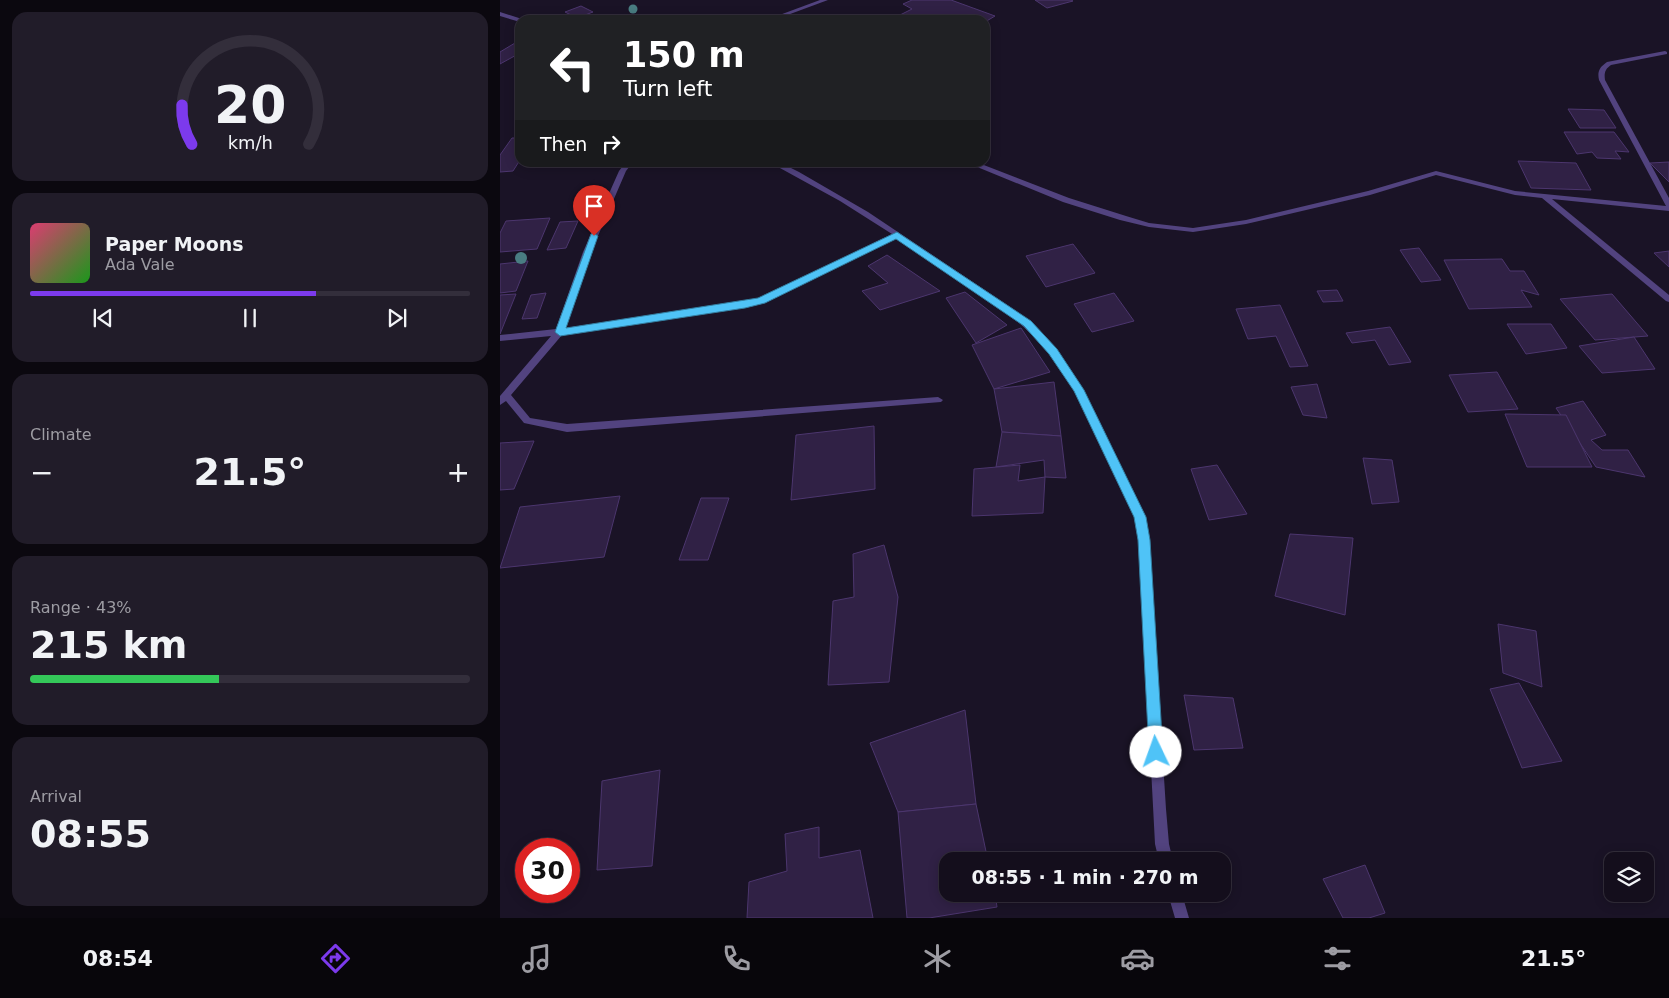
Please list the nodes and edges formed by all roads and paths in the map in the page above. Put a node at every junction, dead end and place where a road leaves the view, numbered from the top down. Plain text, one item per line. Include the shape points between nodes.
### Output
1 (825, 0) edge
2 (500, 14) edge
3 (783, 15) edge
4 (508, 17) junction
5 (515, 19) edge
6 (500, 21) edge
7 (1665, 53) dead end
8 (626, 167) edge
9 (783, 167) edge
10 (981, 167) edge
11 (1546, 198) junction
12 (1669, 207) edge
13 (897, 235) junction
14 (1669, 299) edge
15 (560, 332) junction
16 (500, 338) edge
17 (503, 399) edge
18 (938, 400) dead end
19 (1164, 852) edge
20 (1177, 902) edge
21 (1182, 918) edge

1 - 3 street
2 - 4 street
4 - 5 street
4 - 6 street
7 - 12 street via 1609,63 1600,73
8 - 15 street via 587,252
9 - 13 street via 809,179
10 - 11 street via 1123,218 1149,225 1193,230 1265,218 1370,193 1436,173
11 - 12 street
11 - 14 street
13 - 15 street via 762,301
13 - 19 street via 1028,324 1053,352 1079,390 1140,517
15 - 16 street
15 - 17 street
17 - 18 street via 526,421 567,428
20 - 21 street

